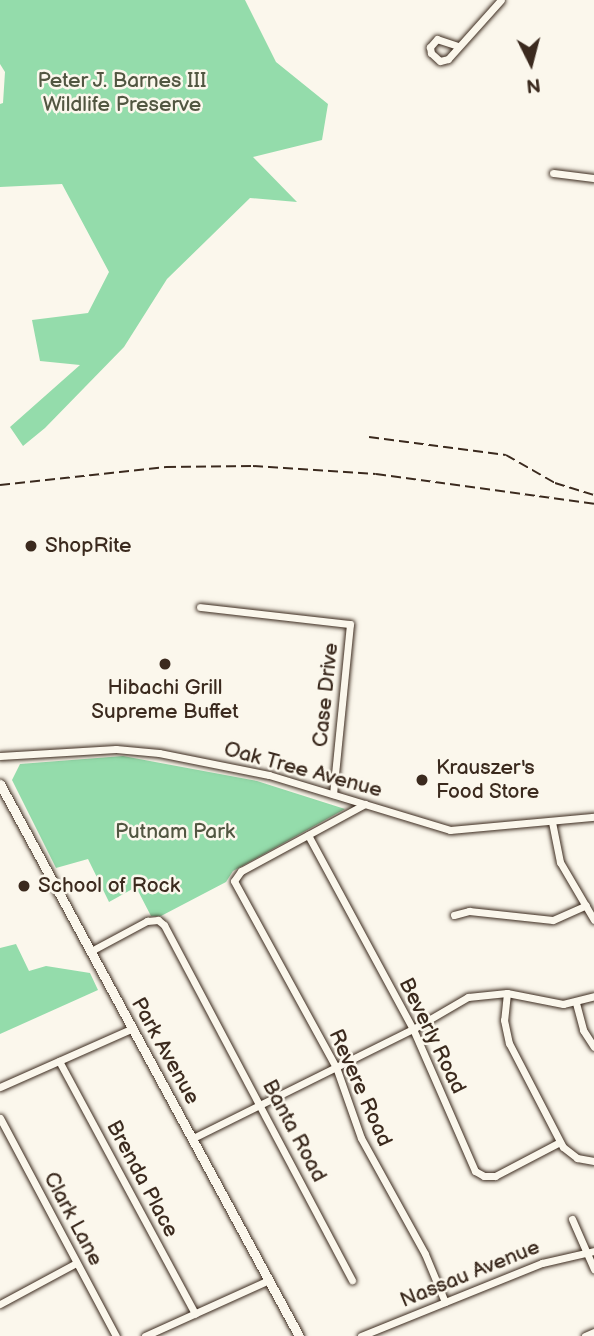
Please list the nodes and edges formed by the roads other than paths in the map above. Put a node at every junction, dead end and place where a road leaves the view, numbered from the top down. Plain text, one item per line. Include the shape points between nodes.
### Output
1 (501, 0) edge
2 (458, 46) dead end
3 (554, 173) dead end
4 (594, 178) edge
5 (200, 607) dead end
6 (0, 756) edge
7 (0, 784) edge
8 (333, 794) junction
9 (365, 804) junction
10 (594, 817) edge
11 (552, 822) junction
12 (307, 835) junction
13 (586, 905) junction
14 (454, 915) dead end
15 (594, 920) edge
16 (91, 951) junction
17 (507, 993) junction
18 (594, 996) edge
19 (576, 1003) junction
20 (133, 1028) junction
21 (413, 1029) junction
22 (594, 1047) edge
23 (59, 1061) junction
24 (336, 1067) junction
25 (0, 1087) edge
26 (261, 1104) junction
27 (0, 1118) edge
28 (193, 1139) junction
29 (560, 1142) junction
30 (594, 1161) edge
31 (572, 1219) dead end
32 (591, 1252) edge
33 (76, 1263) junction
34 (594, 1269) edge
35 (269, 1280) junction
36 (352, 1280) dead end
37 (444, 1302) junction
38 (0, 1304) edge
39 (195, 1314) junction
40 (594, 1332) edge
41 (116, 1336) edge
42 (145, 1336) edge
43 (299, 1336) edge
44 (361, 1336) edge
45 (585, 1336) edge

1 - 2 street
3 - 4 street
5 - 8 street, Case Drive via 350,624
6 - 8 street, Oak Tree Avenue via 136,750 251,771
7 - 16 main road, Park Avenue
8 - 9 street, Oak Tree Avenue
9 - 11 street, Oak Tree Avenue via 450,830
9 - 12 street
10 - 11 street, Oak Tree Avenue
11 - 13 street via 559,862
12 - 21 street, Beverly Road
12 - 24 street, Revere Road via 241,871 234,881
13 - 14 street via 553,920 469,911
13 - 15 street
16 - 20 main road, Park Avenue
16 - 26 street, Banta Road via 147,921 164,925
17 - 19 street via 556,1004
17 - 21 street via 468,997
17 - 29 street via 503,1020 509,1043
18 - 19 street
19 - 22 street via 585,1035
20 - 23 street
20 - 28 main road, Park Avenue
21 - 24 street
21 - 29 street, Beverly Road via 475,1171 495,1176
23 - 25 street
23 - 39 street, Brenda Place
24 - 26 street
24 - 37 street, Revere Road via 361,1138 425,1254
26 - 28 street
26 - 36 street, Banta Road
27 - 33 street, Clark Lane
28 - 35 main road, Park Avenue
29 - 30 street via 577,1158
31 - 32 street
32 - 34 street
32 - 37 street, Nassau Avenue via 541,1263
33 - 38 street
33 - 41 street, Clark Lane
35 - 39 street
35 - 43 main road, Park Avenue
37 - 44 street, Nassau Avenue
39 - 42 street
40 - 45 street

